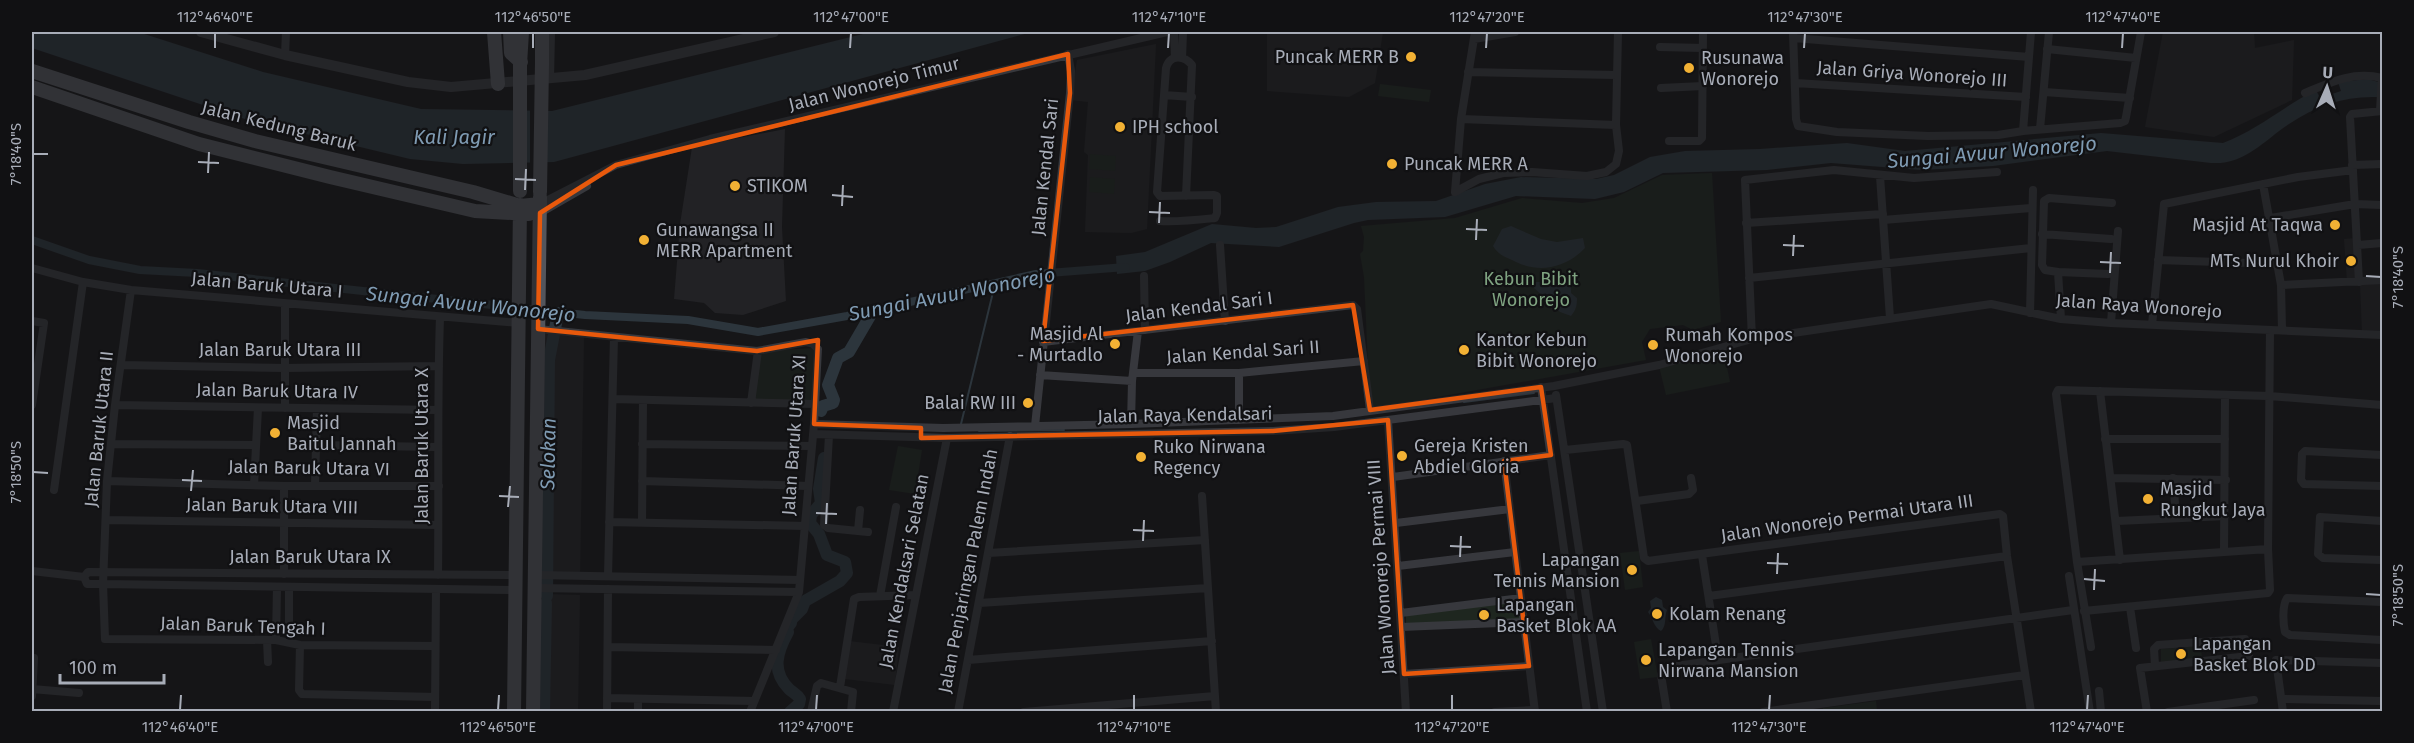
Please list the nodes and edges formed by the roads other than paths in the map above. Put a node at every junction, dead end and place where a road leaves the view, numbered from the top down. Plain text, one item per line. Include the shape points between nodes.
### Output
1 (201, 32) edge
2 (286, 32) edge
3 (494, 32) edge
4 (500, 32) edge
5 (510, 32) edge
6 (522, 32) edge
7 (542, 32) edge
8 (551, 32) edge
9 (774, 32) edge
10 (1167, 32) edge
11 (1174, 32) edge
12 (1183, 32) edge
13 (1515, 32) edge
14 (1618, 32) edge
15 (1703, 32) edge
16 (2031, 32) edge
17 (2049, 32) edge
18 (2141, 32) edge
19 (1474, 35) edge
20 (1794, 35) edge
21 (1660, 47) dead end
22 (1703, 48) junction
23 (2048, 49) junction
24 (1068, 54) junction
25 (285, 55) junction
26 (2029, 57) junction
27 (1179, 58) junction
28 (2136, 58) junction
29 (520, 63) junction
30 (1468, 72) junction
31 (37, 73) edge
32 (1617, 75) junction
33 (550, 78) junction
34 (2382, 79) edge
35 (501, 83) junction
36 (1795, 83) junction
37 (1702, 86) junction
38 (35, 88) edge
39 (1661, 88) dead end
40 (2044, 92) junction
41 (2305, 93) dead end
42 (1164, 95) junction
43 (1192, 97) junction
44 (2026, 97) junction
45 (2130, 98) junction
46 (2381, 111) edge
47 (1461, 118) junction
48 (189, 122) junction
49 (1616, 125) junction
50 (2040, 129) junction
51 (2023, 131) junction
52 (184, 139) junction
53 (1669, 141) dead end
54 (2382, 164) edge
55 (2353, 168) junction
56 (1997, 172) dead end
57 (1880, 176) junction
58 (2263, 184) junction
59 (2033, 190) dead end
60 (1186, 196) junction
61 (540, 203) junction
62 (2112, 203) dead end
63 (2355, 204) junction
64 (2382, 205) edge
65 (2031, 208) junction
66 (520, 210) junction
67 (1883, 217) junction
68 (2271, 218) junction
69 (1160, 221) dead end
70 (1746, 223) junction
71 (2118, 231) dead end
72 (2042, 234) junction
73 (2111, 240) dead end
74 (2382, 243) edge
75 (1220, 245) dead end
76 (2358, 245) junction
77 (2031, 248) junction
78 (2158, 260) junction
79 (1886, 264) junction
80 (2278, 264) junction
81 (32, 268) edge
82 (2058, 272) junction
83 (2108, 274) dead end
84 (1144, 276) dead end
85 (1749, 278) junction
86 (2382, 280) edge
87 (83, 282) junction
88 (2359, 282) junction
89 (2281, 285) junction
90 (131, 290) junction
91 (285, 304) junction
92 (2030, 312) junction
93 (440, 317) junction
94 (1890, 318) junction
95 (2061, 319) junction
96 (520, 320) junction
97 (32, 321) edge
98 (1225, 321) junction
99 (2111, 323) junction
100 (2152, 326) junction
101 (540, 327) junction
102 (2270, 330) junction
103 (2282, 330) junction
104 (1141, 331) junction
105 (2382, 335) edge
106 (614, 337) junction
107 (1752, 339) junction
108 (1043, 342) junction
109 (758, 351) junction
110 (1364, 361) junction
111 (121, 365) junction
112 (439, 366) junction
113 (285, 368) junction
114 (1239, 373) junction
115 (1040, 375) junction
116 (1132, 377) junction
117 (1554, 386) junction
118 (1541, 387) junction
119 (2100, 391) junction
120 (2225, 395) junction
121 (2269, 396) junction
122 (1556, 398) junction
123 (612, 399) junction
124 (643, 400) junction
125 (1543, 400) junction
126 (752, 403) junction
127 (815, 404) junction
128 (32, 405) edge
129 (115, 405) junction
130 (2382, 405) edge
131 (258, 408) junction
132 (285, 408) junction
133 (317, 409) junction
134 (438, 410) junction
135 (1370, 410) junction
136 (1357, 412) junction
137 (1239, 420) junction
138 (1388, 420) junction
139 (814, 424) junction
140 (1131, 424) junction
141 (1359, 424) junction
142 (1035, 426) junction
143 (921, 433) junction
144 (813, 434) junction
145 (829, 435) junction
146 (1010, 436) junction
147 (947, 438) junction
148 (2105, 439) junction
149 (2225, 440) junction
150 (111, 444) junction
151 (642, 444) junction
152 (255, 445) junction
153 (316, 445) junction
154 (812, 446) junction
155 (437, 447) junction
156 (1565, 450) junction
157 (1551, 455) junction
158 (2382, 455) edge
159 (1504, 461) junction
160 (1393, 477) junction
161 (1691, 478) dead end
162 (2111, 478) junction
163 (2173, 478) junction
164 (107, 480) junction
165 (2226, 480) junction
166 (642, 481) junction
167 (254, 485) junction
168 (315, 485) junction
169 (284, 486) junction
170 (439, 486) junction
171 (808, 486) junction
172 (2382, 486) edge
173 (54, 490) dead end
174 (1202, 496) dead end
175 (1637, 501) junction
176 (896, 507) dead end
177 (1509, 508) junction
178 (860, 510) dead end
179 (2225, 516) junction
180 (2175, 517) junction
181 (106, 520) junction
182 (2116, 521) junction
183 (2382, 521) edge
184 (609, 522) junction
185 (642, 522) junction
186 (1396, 523) junction
187 (283, 524) junction
188 (438, 525) junction
189 (805, 526) junction
190 (858, 531) junction
191 (868, 532) dead end
192 (1205, 540) junction
193 (2268, 549) junction
194 (1515, 552) junction
195 (2224, 552) junction
196 (988, 553) junction
197 (1702, 555) junction
198 (2007, 556) junction
199 (2120, 560) junction
200 (2382, 560) edge
201 (2077, 562) junction
202 (1398, 566) junction
203 (32, 571) edge
204 (103, 573) junction
205 (268, 574) junction
206 (284, 574) junction
207 (300, 574) junction
208 (438, 575) junction
209 (517, 575) junction
210 (608, 576) junction
211 (2069, 576) dead end
212 (84, 577) junction
213 (800, 580) junction
214 (547, 582) junction
215 (103, 585) junction
216 (272, 587) junction
217 (289, 587) junction
218 (300, 587) junction
219 (1208, 588) junction
220 (436, 589) junction
221 (608, 589) junction
222 (516, 590) junction
223 (798, 595) junction
224 (916, 595) junction
225 (880, 596) junction
226 (1709, 596) junction
227 (1521, 598) junction
228 (2382, 602) edge
229 (979, 603) junction
230 (2130, 607) junction
231 (2071, 610) junction
232 (2084, 611) junction
233 (1401, 613) junction
234 (2018, 617) junction
235 (1524, 622) junction
236 (1401, 627) junction
237 (2245, 639) dead end
238 (271, 640) junction
239 (1212, 640) junction
240 (2382, 640) edge
241 (289, 641) junction
242 (300, 645) junction
243 (435, 646) junction
244 (608, 647) junction
245 (2091, 647) dead end
246 (2136, 648) dead end
247 (2273, 649) dead end
248 (776, 650) junction
249 (2249, 656) dead end
250 (34, 658) dead end
251 (1718, 658) junction
252 (968, 660) junction
253 (2276, 660) junction
254 (268, 662) dead end
255 (2382, 663) edge
256 (1529, 666) junction
257 (2155, 666) junction
258 (1404, 674) junction
259 (2025, 675) junction
260 (840, 687) junction
261 (32, 691) edge
262 (2099, 691) dead end
263 (79, 693) dead end
264 (1215, 696) junction
265 (435, 697) junction
266 (607, 698) junction
267 (638, 699) junction
268 (2282, 699) junction
269 (2254, 700) dead end
270 (754, 701) junction
271 (2382, 701) edge
272 (1603, 707) edge
273 (1587, 708) edge
274 (1535, 710) edge
275 (435, 711) edge
276 (514, 711) edge
277 (533, 711) edge
278 (607, 711) edge
279 (638, 711) edge
280 (750, 711) edge
281 (811, 711) edge
282 (851, 711) edge
283 (893, 711) edge
284 (958, 711) edge
285 (1024, 711) edge
286 (1216, 711) edge
287 (1406, 711) edge
288 (1495, 711) edge
289 (1667, 711) edge
290 (1763, 711) edge
291 (2031, 711) edge
292 (2090, 711) edge
293 (2101, 711) edge
294 (2147, 711) edge
295 (2168, 711) edge
296 (2283, 711) edge

1 - 25 street
2 - 25 street
3 - 35 main road
4 - 35 main road
5 - 29 main road via 512,53
6 - 29 main road
7 - 61 main road, bridge
8 - 33 street
9 - 33 street via 585,75
10 - 24 street, Jalan Wonorejo Timur
11 - 27 street
12 - 27 street
13 - 19 street
14 - 32 street
15 - 22 street
16 - 26 street
17 - 23 street
18 - 28 street
19 - 30 street
20 - 26 street
20 - 36 street
21 - 22 street
22 - 37 street
23 - 28 street
23 - 40 street
24 - 61 street, Jalan Wonorejo Timur via 616,165
24 - 108 street, Jalan Kendal Sari via 1070,93
25 - 35 street via 436,86
26 - 44 street
27 - 42 street via 1166,65
27 - 43 street via 1192,65
28 - 45 street
29 - 66 main road, bridge
30 - 32 street
30 - 47 street
31 - 38 main road
31 - 48 main road, Jalan Kedung Baruk
32 - 49 street
33 - 35 street
34 - 41 street via 2358,75 2341,78
34 - 46 street
36 - 44 street, Jalan Griya Wonorejo III
36 - 51 street via 1796,119 1798,126 1805,129 1886,135 1998,135
37 - 39 street
37 - 53 street via 1702,140
38 - 52 main road, Jalan Kedung Baruk
40 - 45 street
40 - 50 street
42 - 43 street
42 - 60 street via 1157,192 1160,196
43 - 60 street
44 - 51 street
45 - 50 street via 2125,121
46 - 55 street via 2350,115
47 - 49 street
47 - 49 street via 1455,192 1479,179 1503,173 1587,176 1606,172 1616,164
48 - 52 main road
48 - 66 main road, Jalan Kedung Baruk via 473,192
50 - 51 street
52 - 66 main road, Jalan Kedung Baruk via 475,211
54 - 55 street
55 - 58 street
55 - 63 street
56 - 57 street via 1914,178
57 - 67 street
57 - 70 street via 1834,170 1747,178
58 - 68 street
58 - 78 street via 2167,202 2163,207
59 - 65 street
60 - 69 street via 1217,196 1217,217 1181,223
61 - 66 main road
61 - 101 main road
62 - 72 street via 2045,198
63 - 64 street
63 - 68 street
63 - 76 street
65 - 67 street
65 - 77 street
66 - 96 main road
67 - 70 street
67 - 79 street
68 - 80 street
70 - 85 street
71 - 99 street
72 - 73 street
72 - 82 street via 2043,268
74 - 76 street
75 - 98 street
76 - 88 street
77 - 79 street
77 - 92 street
78 - 80 street
78 - 100 street
79 - 85 street
79 - 94 street
80 - 89 street
81 - 87 street, Jalan Baruk Utara I
82 - 83 street
82 - 95 street
84 - 104 street
85 - 107 street
86 - 88 street
87 - 90 street, Jalan Baruk Utara I
87 - 173 street
88 - 89 street
89 - 103 street
90 - 91 street, Jalan Baruk Utara I
90 - 111 street, Jalan Baruk Utara II
91 - 93 street, Jalan Baruk Utara I
91 - 113 street
92 - 94 street, Jalan Raya Wonorejo via 1991,304
92 - 95 street, Jalan Raya Wonorejo
93 - 96 street, Jalan Baruk Utara I
93 - 112 street, Jalan Baruk Utara X
94 - 107 street, Jalan Raya Wonorejo
95 - 99 street, Jalan Raya Wonorejo
96 - 209 main road
97 - 128 street via 44,323
98 - 104 street, Jalan Kendal Sari I
98 - 110 street, Jalan Kendal Sari I via 1353,305 1357,309
99 - 100 street, Jalan Raya Wonorejo
100 - 102 street, Jalan Raya Wonorejo
101 - 106 street, Jalan Baruk Utara XI
101 - 214 main road
102 - 103 street, Jalan Raya Wonorejo
102 - 121 street
103 - 105 street, Jalan Raya Wonorejo
104 - 108 street, Jalan Kendal Sari I
104 - 116 street
106 - 109 street, Jalan Baruk Utara XI
106 - 123 street
107 - 117 street, Jalan Raya Wonorejo via 1659,365
108 - 115 street, Jalan Kendal Sari
109 - 126 street
109 - 127 street, Jalan Baruk Utara XI via 806,342 816,346
110 - 114 street, Jalan Kendal Sari II
110 - 135 street
111 - 113 street, Jalan Baruk Utara III
111 - 129 street, Jalan Baruk Utara II
112 - 113 street, Jalan Baruk Utara III
112 - 134 street, Jalan Baruk Utara X
113 - 132 street
114 - 116 street, Jalan Kendal Sari II
114 - 137 street
115 - 116 street, Jalan Kendal Sari II
115 - 142 street, Jalan Kendal Sari
116 - 140 street
117 - 118 street, Jalan Raya Kendalsari
117 - 122 street
118 - 125 street
118 - 135 street, Jalan Raya Kendalsari
119 - 120 street
119 - 148 street
119 - 201 street via 2061,390 2056,394
120 - 121 street
120 - 149 street
121 - 130 street
121 - 193 street
122 - 125 street, Jalan Raya Kendalsari
122 - 156 street
123 - 124 street
123 - 184 street
124 - 126 street
124 - 151 street
125 - 138 street, Jalan Raya Kendalsari
125 - 157 street
126 - 127 street
127 - 139 street, Jalan Baruk Utara XI
129 - 131 street, Jalan Baruk Utara IV
129 - 150 street, Jalan Baruk Utara II
131 - 132 street, Jalan Baruk Utara IV
131 - 152 street
132 - 133 street, Jalan Baruk Utara IV
133 - 134 street, Jalan Baruk Utara IV
133 - 153 street
134 - 155 street, Jalan Baruk Utara X
135 - 136 street, Jalan Raya Kendalsari
136 - 137 street, Jalan Raya Kendalsari
136 - 141 street
137 - 140 street, Jalan Raya Kendalsari
138 - 141 street, Jalan Raya Kendalsari
138 - 160 street, Jalan Wonorejo Permai VIII
139 - 143 street, Jalan Raya Kendalsari
139 - 144 street, Jalan Baruk Utara XI
140 - 142 street, Jalan Raya Kendalsari
141 - 146 street, Jalan Raya Kendalsari via 1274,431
142 - 143 street, Jalan Raya Kendalsari
143 - 145 street, Jalan Raya Kendalsari
143 - 147 street, Jalan Raya Kendalsari
144 - 145 street, Jalan Raya Kendalsari
144 - 154 street, Jalan Baruk Utara XI
145 - 190 street via 824,525
146 - 147 street, Jalan Raya Kendalsari
146 - 196 street, Jalan Penjaringan Palem Indah
147 - 224 street, Jalan Kendalsari Selatan
148 - 149 street
148 - 162 street
149 - 165 street
150 - 152 street
150 - 164 street, Jalan Baruk Utara II
151 - 154 street
151 - 166 street
152 - 167 street
153 - 155 street
153 - 168 street
154 - 171 street, Jalan Baruk Utara XI
155 - 170 street, Jalan Baruk Utara X
156 - 175 street, Jalan Wonorejo Permai Utara III via 1627,445
156 - 272 street
157 - 159 street
157 - 273 street
158 - 172 street via 2305,451 2301,480 2304,484
159 - 160 street
159 - 177 street
160 - 186 street, Jalan Wonorejo Permai VIII
161 - 175 street via 1693,490 1689,494
162 - 163 street
162 - 182 street
163 - 165 street
163 - 180 street
164 - 167 street, Jalan Baruk Utara VI
164 - 181 street, Jalan Baruk Utara II
165 - 179 street
166 - 171 street
166 - 185 street
167 - 169 street, Jalan Baruk Utara VI
168 - 169 street, Jalan Baruk Utara VI
168 - 170 street, Jalan Baruk Utara VI
169 - 187 street
170 - 188 street, Jalan Baruk Utara X
171 - 189 street, Jalan Baruk Utara XI
174 - 192 street
175 - 197 street, Jalan Wonorejo Permai Utara III via 1645,560
176 - 225 street
177 - 186 street
177 - 194 street
178 - 190 street
179 - 180 street
179 - 195 street
180 - 182 street
181 - 187 street, Jalan Baruk Utara VIII
181 - 204 street, Jalan Baruk Utara II
182 - 199 street
183 - 200 street via 2320,517 2318,554 2324,558
184 - 185 street
184 - 210 street
185 - 189 street
186 - 202 street, Jalan Wonorejo Permai VIII
187 - 188 street, Jalan Baruk Utara VIII
187 - 206 street
188 - 208 street, Jalan Baruk Utara X
189 - 213 street, Jalan Baruk Utara XI
190 - 191 street
192 - 196 street
192 - 219 street
193 - 195 street
193 - 230 street via 2268,593
194 - 202 street
194 - 227 street
195 - 199 street
196 - 229 street, Jalan Penjaringan Palem Indah
197 - 198 street, Jalan Wonorejo Permai Utara III via 1997,514 2003,516
197 - 226 street, Jalan Wonorejo Permai Utara III
198 - 226 street
198 - 234 street
199 - 201 street
201 - 232 street
202 - 233 street, Jalan Wonorejo Permai VIII
203 - 212 street
204 - 205 street, Jalan Baruk Utara IX
204 - 212 street, Jalan Baruk Utara IX via 88,572
204 - 215 street, Jalan Baruk Utara II
205 - 206 street, Jalan Baruk Utara IX
205 - 216 street
206 - 207 street, Jalan Baruk Utara IX
207 - 208 street, Jalan Baruk Utara IX
207 - 218 street
208 - 209 street, Jalan Baruk Utara IX
209 - 222 main road
210 - 213 street
210 - 214 street
211 - 231 street
212 - 215 street via 87,584
213 - 223 street, Jalan Baruk Utara XI
214 - 221 street
214 - 277 main road
215 - 216 street, Jalan Baruk Utara IX
215 - 238 street, Jalan Baruk Tengah I via 105,639
216 - 217 street, Jalan Baruk Utara IX
216 - 238 street
217 - 218 street, Jalan Baruk Utara IX
217 - 241 street
218 - 220 street, Jalan Baruk Utara IX
219 - 229 street
219 - 239 street
220 - 222 street, Jalan Baruk Utara IX
220 - 243 street
221 - 223 street
221 - 244 street
222 - 276 main road
223 - 248 street, Jalan Baruk Utara XI
224 - 225 street
224 - 283 street, Jalan Kendalsari Selatan
225 - 260 street via 854,599
226 - 251 street, Jalan Wonorejo Permai Utara III
227 - 233 street
227 - 235 street
228 - 240 street via 2287,598 2284,627 2290,635
229 - 252 street, Jalan Penjaringan Palem Indah
230 - 232 street
230 - 246 street
231 - 234 street
231 - 292 street
232 - 245 street
233 - 236 street, Jalan Wonorejo Permai VIII
234 - 251 street
234 - 259 street
235 - 236 street
235 - 256 street
236 - 258 street, Jalan Wonorejo Permai VIII
237 - 257 street via 2158,645 2154,649
238 - 241 street, Jalan Baruk Tengah I
238 - 254 street
239 - 252 street
239 - 264 street
241 - 242 street, Jalan Baruk Tengah I
242 - 243 street, Jalan Baruk Tengah I
242 - 265 street via 302,694
243 - 265 street
244 - 248 street
244 - 266 street
247 - 253 street
248 - 270 street, Jalan Baruk Utara XI
249 - 257 street
250 - 261 street
251 - 289 street via 1663,670
252 - 284 street, Jalan Penjaringan Palem Indah
253 - 255 street
253 - 268 street
256 - 258 street
256 - 274 street
257 - 294 street via 2143,667 2139,672
258 - 287 street, Jalan Wonorejo Permai VIII
259 - 290 street
259 - 291 street
260 - 281 street via 818,684
260 - 282 street via 853,692
261 - 263 street
262 - 293 street
264 - 285 street
264 - 286 street
265 - 275 street
266 - 267 street
266 - 278 street
267 - 270 street
267 - 279 street
268 - 271 street
268 - 296 street
269 - 295 street
270 - 280 street, Jalan Baruk Utara XI
272 - 273 street
274 - 288 street

